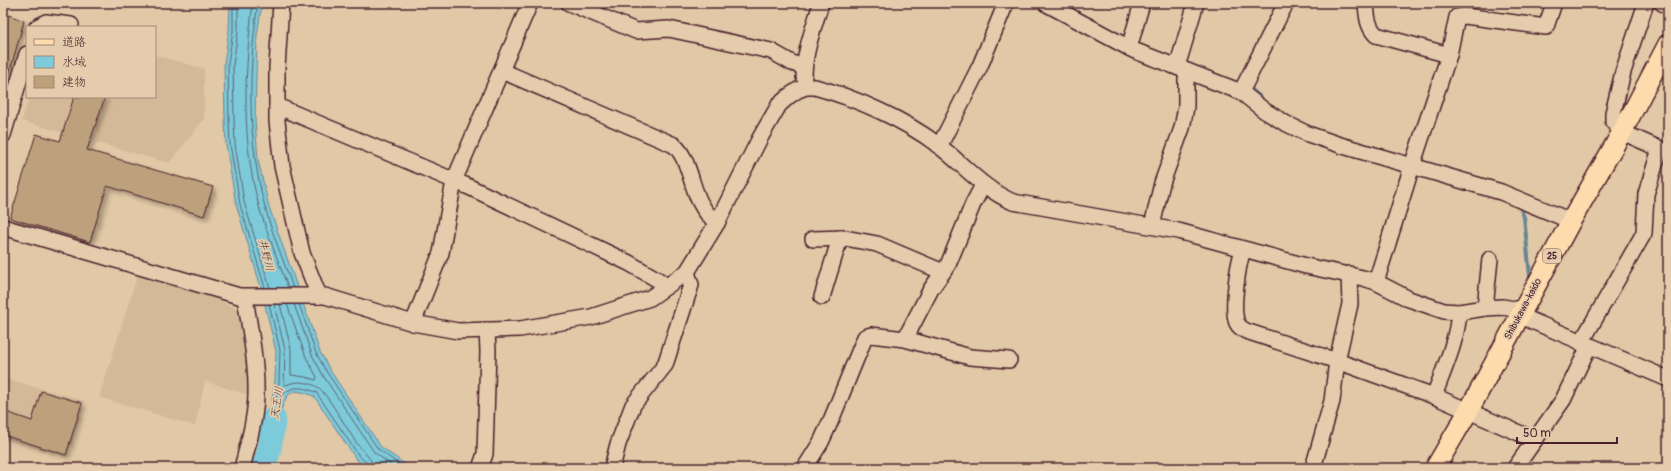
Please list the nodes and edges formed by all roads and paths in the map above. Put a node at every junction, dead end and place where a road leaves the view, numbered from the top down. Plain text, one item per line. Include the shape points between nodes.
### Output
1 (281, 3) edge
2 (530, 3) edge
3 (569, 3) edge
4 (821, 3) edge
5 (1006, 3) edge
6 (1045, 3) edge
7 (1142, 3) edge
8 (1196, 3) edge
9 (1286, 3) edge
10 (1366, 3) edge
11 (1554, 3) edge
12 (1646, 3) edge
13 (1662, 3) edge
14 (1668, 6) edge
15 (71, 25) dead end
16 (39, 26) edge
17 (1668, 44) edge
18 (1129, 48) junction
19 (1449, 55) junction
20 (26, 57) edge
21 (804, 67) junction
22 (1183, 69) junction
23 (502, 71) junction
24 (806, 87) junction
25 (1241, 92) junction
26 (277, 107) junction
27 (1622, 132) junction
28 (3, 135) edge
29 (937, 145) junction
30 (1412, 166) junction
31 (454, 181) junction
32 (983, 185) junction
33 (1571, 221) junction
34 (717, 223) junction
35 (1152, 226) junction
36 (3, 228) edge
37 (840, 238) junction
38 (813, 239) dead end
39 (1243, 250) junction
40 (1490, 259) dead end
41 (687, 272) junction
42 (943, 272) junction
43 (1348, 274) junction
44 (1376, 282) junction
45 (665, 287) junction
46 (316, 296) junction
47 (249, 297) junction
48 (822, 297) dead end
49 (1485, 308) junction
50 (1458, 312) junction
51 (1521, 314) junction
52 (413, 322) junction
53 (487, 330) junction
54 (905, 339) junction
55 (1585, 344) junction
56 (1009, 360) dead end
57 (1338, 361) junction
58 (1668, 379) edge
59 (1434, 396) junction
60 (1468, 410) junction
61 (1535, 440) junction
62 (242, 468) edge
63 (480, 468) edge
64 (612, 468) edge
65 (807, 468) edge
66 (1312, 468) edge
67 (1435, 468) edge
68 (1515, 468) edge

1 - 26 street
2 - 23 street
3 - 21 street via 636,31 669,29 771,51
4 - 21 street
5 - 29 street via 980,66 943,139
6 - 18 street
7 - 18 street
8 - 22 street
9 - 25 street
10 - 19 street via 1368,22 1376,35
11 - 19 street via 1546,28 1457,17
12 - 27 street via 1623,72 1613,113 1613,122
13 - 14 street
15 - 16 street via 46,22
17 - 27 main road, Shibukawa-kaido / 25
18 - 22 street
19 - 30 street
20 - 28 street
21 - 24 street
22 - 25 street
22 - 35 street via 1186,79 1186,107 1182,128 1162,183
23 - 31 street
23 - 34 street via 674,145 682,154 699,200
24 - 29 street via 815,87 876,109 905,123
24 - 34 street via 779,105
25 - 30 street via 1265,111 1308,134
26 - 31 street
26 - 46 street via 282,166 291,210
27 - 33 main road, Shibukawa-kaido / 25
27 - 55 street via 1660,149 1646,194 1644,233
29 - 32 street
30 - 33 street via 1502,192
30 - 44 street
31 - 45 street via 629,263 660,280
31 - 52 street via 441,253
32 - 35 street via 1013,202
32 - 42 street
33 - 51 main road, Shibukawa-kaido / 25
34 - 41 street
35 - 39 street
36 - 47 street
37 - 38 street
37 - 42 street via 877,244
37 - 48 street
39 - 43 street
39 - 57 street via 1234,304 1237,324 1246,331
40 - 49 street
41 - 45 street
41 - 64 street via 691,286 665,365 633,405
42 - 54 street via 931,289
43 - 44 street
43 - 57 street via 1350,304
44 - 50 street via 1409,299 1444,311
45 - 53 street via 650,298 592,317 520,328
46 - 47 street
46 - 52 street via 332,297
47 - 62 street via 256,387 252,430
49 - 50 street
49 - 51 street via 1503,307 1514,309
50 - 59 street via 1458,325
51 - 55 street
51 - 60 main road, Shibukawa-kaido / 25
52 - 53 street via 458,331
53 - 63 street via 485,454
54 - 56 street via 964,356
54 - 65 street via 871,335 865,337 832,418
55 - 58 street
55 - 61 street via 1563,400
57 - 59 street
57 - 66 street via 1332,401
59 - 60 street
60 - 61 street
60 - 67 main road, Shibukawa-kaido / 25
61 - 68 street

